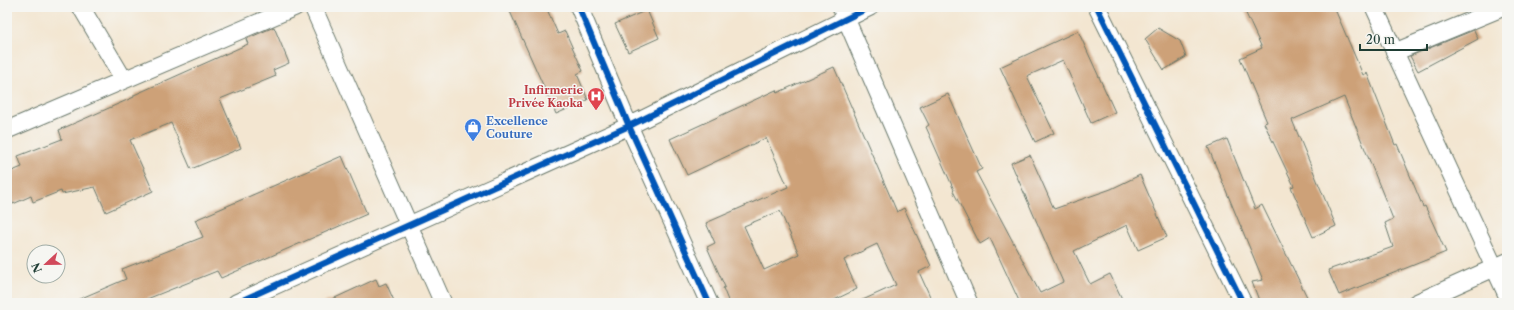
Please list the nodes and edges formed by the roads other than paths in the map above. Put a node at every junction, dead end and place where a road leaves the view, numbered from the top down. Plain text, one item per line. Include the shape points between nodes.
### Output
1 (81, 7) edge
2 (296, 7) edge
3 (313, 7) edge
4 (579, 7) edge
5 (870, 7) edge
6 (1096, 7) edge
7 (1374, 7) edge
8 (1504, 7) edge
9 (844, 12) edge
10 (1395, 52) junction
11 (124, 80) junction
12 (629, 126) junction
13 (7, 130) edge
14 (408, 226) junction
15 (1501, 265) edge
16 (1507, 295) edge
17 (236, 303) edge
18 (443, 303) edge
19 (709, 303) edge
20 (969, 303) edge
21 (1243, 303) edge
22 (1416, 303) edge

1 - 11 street
2 - 11 street
3 - 14 street
4 - 12 street
5 - 9 street
6 - 21 street
7 - 10 street
8 - 10 street
9 - 12 street
9 - 20 street
10 - 15 street
11 - 13 street
12 - 14 street
12 - 19 street
14 - 17 street
14 - 18 street
15 - 16 street
15 - 22 street

